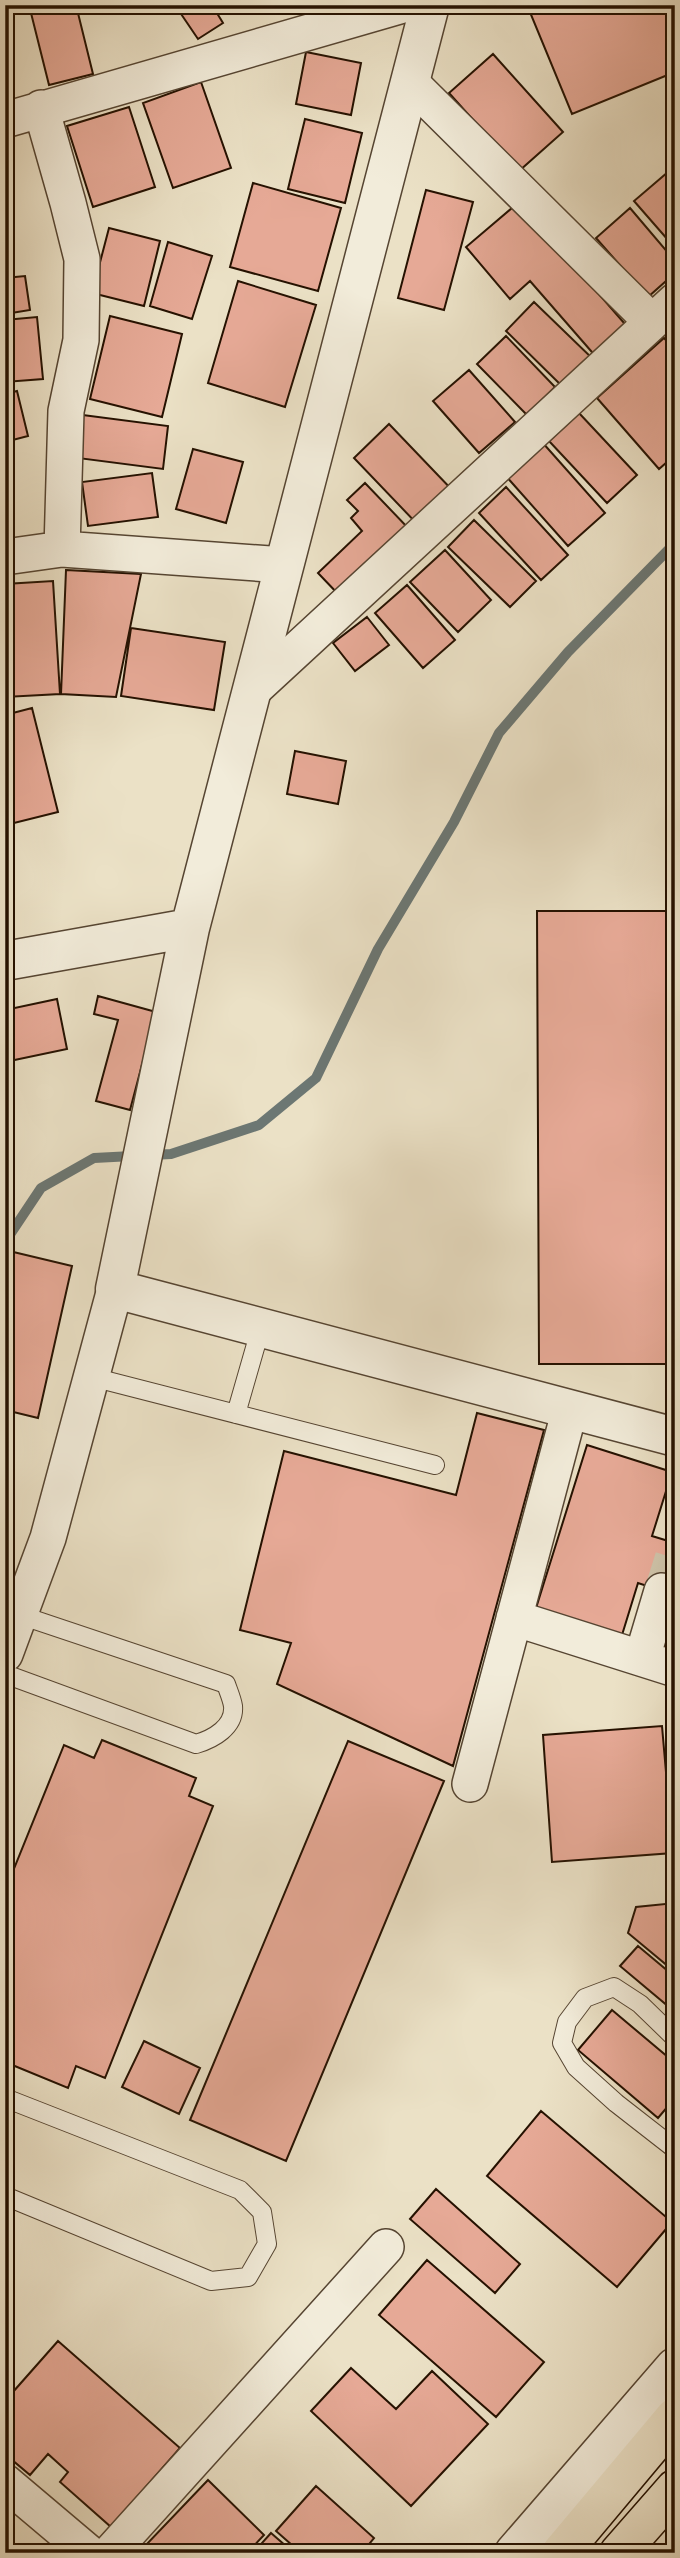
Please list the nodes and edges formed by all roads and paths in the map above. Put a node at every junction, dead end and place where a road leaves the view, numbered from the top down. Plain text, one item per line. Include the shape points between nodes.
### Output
1 (403, 5) edge
2 (430, 5) edge
3 (411, 83) junction
4 (41, 108) junction
5 (5, 120) edge
6 (663, 311) edge
7 (62, 549) junction
8 (5, 557) edge
9 (285, 565) junction
10 (251, 692) junction
11 (190, 928) junction
12 (5, 961) edge
13 (115, 1289) junction
14 (261, 1327) junction
15 (92, 1377) junction
16 (570, 1409) junction
17 (236, 1414) junction
18 (675, 1437) edge
19 (435, 1465) dead end
20 (662, 1591) tunnel mouth
21 (20, 1615) junction
22 (514, 1618) junction
23 (5, 1654) edge
24 (642, 1658) junction
25 (675, 1669) edge
26 (5, 1674) edge
27 (470, 1784) dead end
28 (675, 2038) edge
29 (5, 2098) edge
30 (675, 2150) edge
31 (5, 2196) edge
32 (386, 2247) dead end
33 (675, 2367) edge
34 (675, 2417) edge
35 (5, 2482) edge
36 (675, 2489) edge
37 (89, 2553) edge
38 (110, 2553) edge
39 (514, 2553) edge
40 (561, 2553) edge
41 (619, 2553) edge

1 - 4 street
2 - 3 street
3 - 6 street
3 - 9 street
4 - 5 street
4 - 7 street via 82,259 81,340 66,411
6 - 10 street
7 - 8 street
7 - 9 street
9 - 10 street
10 - 11 street
11 - 12 street
11 - 13 street
13 - 14 street
13 - 15 street
14 - 16 street
14 - 17 lane
15 - 17 lane
15 - 21 street via 48,1538
16 - 18 street
16 - 22 street
17 - 19 lane
20 - 24 street
21 - 23 street
21 - 26 lane via 226,1684 234,1708 226,1727 213,1739 196,1744
22 - 24 street
22 - 27 street
24 - 25 street
28 - 30 lane via 640,2004 614,1987 585,1998 567,2022 562,2043 576,2067
29 - 31 lane via 240,2190 262,2212 267,2244 248,2277 211,2281
32 - 38 street
33 - 39 street
34 - 40 highway
35 - 37 street
36 - 41 highway

